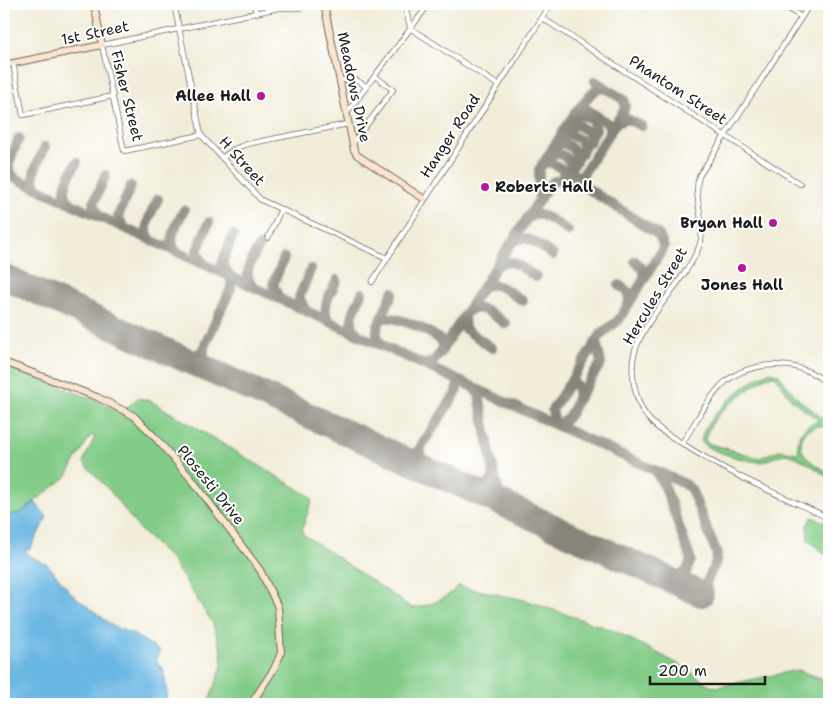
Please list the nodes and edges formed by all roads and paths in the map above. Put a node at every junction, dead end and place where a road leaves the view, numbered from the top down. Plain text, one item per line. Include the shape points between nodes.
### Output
1 (94, 4) edge
2 (174, 4) edge
3 (254, 4) edge
4 (309, 4) edge
5 (324, 4) edge
6 (405, 4) edge
7 (429, 4) edge
8 (550, 4) edge
9 (782, 4) edge
10 (810, 4) edge
11 (256, 13) junction
12 (801, 17) junction
13 (542, 18) junction
14 (180, 28) junction
15 (410, 28) junction
16 (102, 45) junction
17 (13, 63) junction
18 (4, 65) edge
19 (375, 76) junction
20 (339, 80) junction
21 (498, 85) junction
22 (367, 87) junction
23 (113, 96) junction
24 (346, 114) junction
25 (348, 124) junction
26 (201, 135) junction
27 (725, 135) junction
28 (352, 144) junction
29 (222, 158) junction
30 (800, 184) dead end
31 (424, 199) junction
32 (281, 209) junction
33 (268, 238) dead end
34 (387, 258) junction
35 (372, 282) dead end
36 (4, 362) edge
37 (829, 387) edge
38 (682, 443) junction
39 (829, 518) edge
40 (251, 704) edge

1 - 16 street, Fisher Street
2 - 14 street, H Street
3 - 11 street
4 - 11 street, 1st Street via 302,8 284,7
5 - 20 street, Meadows Drive
6 - 15 street
7 - 15 street
8 - 13 street, Hanger Road
9 - 12 street
10 - 12 street, Hercules Street
11 - 14 street, 1st Street
12 - 27 street, Hercules Street
13 - 21 street, Hanger Road
13 - 27 street, Phantom Street
14 - 16 street, 1st Street
14 - 26 street, H Street
15 - 19 street
15 - 21 street
16 - 17 street, 1st Street
16 - 23 street, Fisher Street
17 - 18 street, 1st Street
17 - 23 street via 23,115
19 - 22 street
19 - 28 street via 393,90
20 - 22 street via 356,80
20 - 24 street, Meadows Drive
21 - 31 street, Hanger Road
22 - 24 street
23 - 26 street, Fisher Street via 124,151
24 - 25 street, Meadows Drive
25 - 28 street, Meadows Drive
25 - 29 street via 247,144
26 - 29 street, H Street
27 - 30 street, Phantom Street
27 - 38 street, Hercules Street via 698,180 702,229 698,247 640,339 634,355 633,372 642,409 657,427
28 - 31 street, Meadows Drive via 357,156
29 - 32 street, H Street via 261,200
31 - 34 street, Hanger Road
32 - 33 street
32 - 34 street, H Street
34 - 35 street, Hanger Road
36 - 40 street, Plosesti Drive via 97,397 134,416 193,481 260,570 278,607 281,653
37 - 38 street via 816,374 798,367 772,366 741,373 718,390
38 - 39 street, Hercules Street via 719,468

